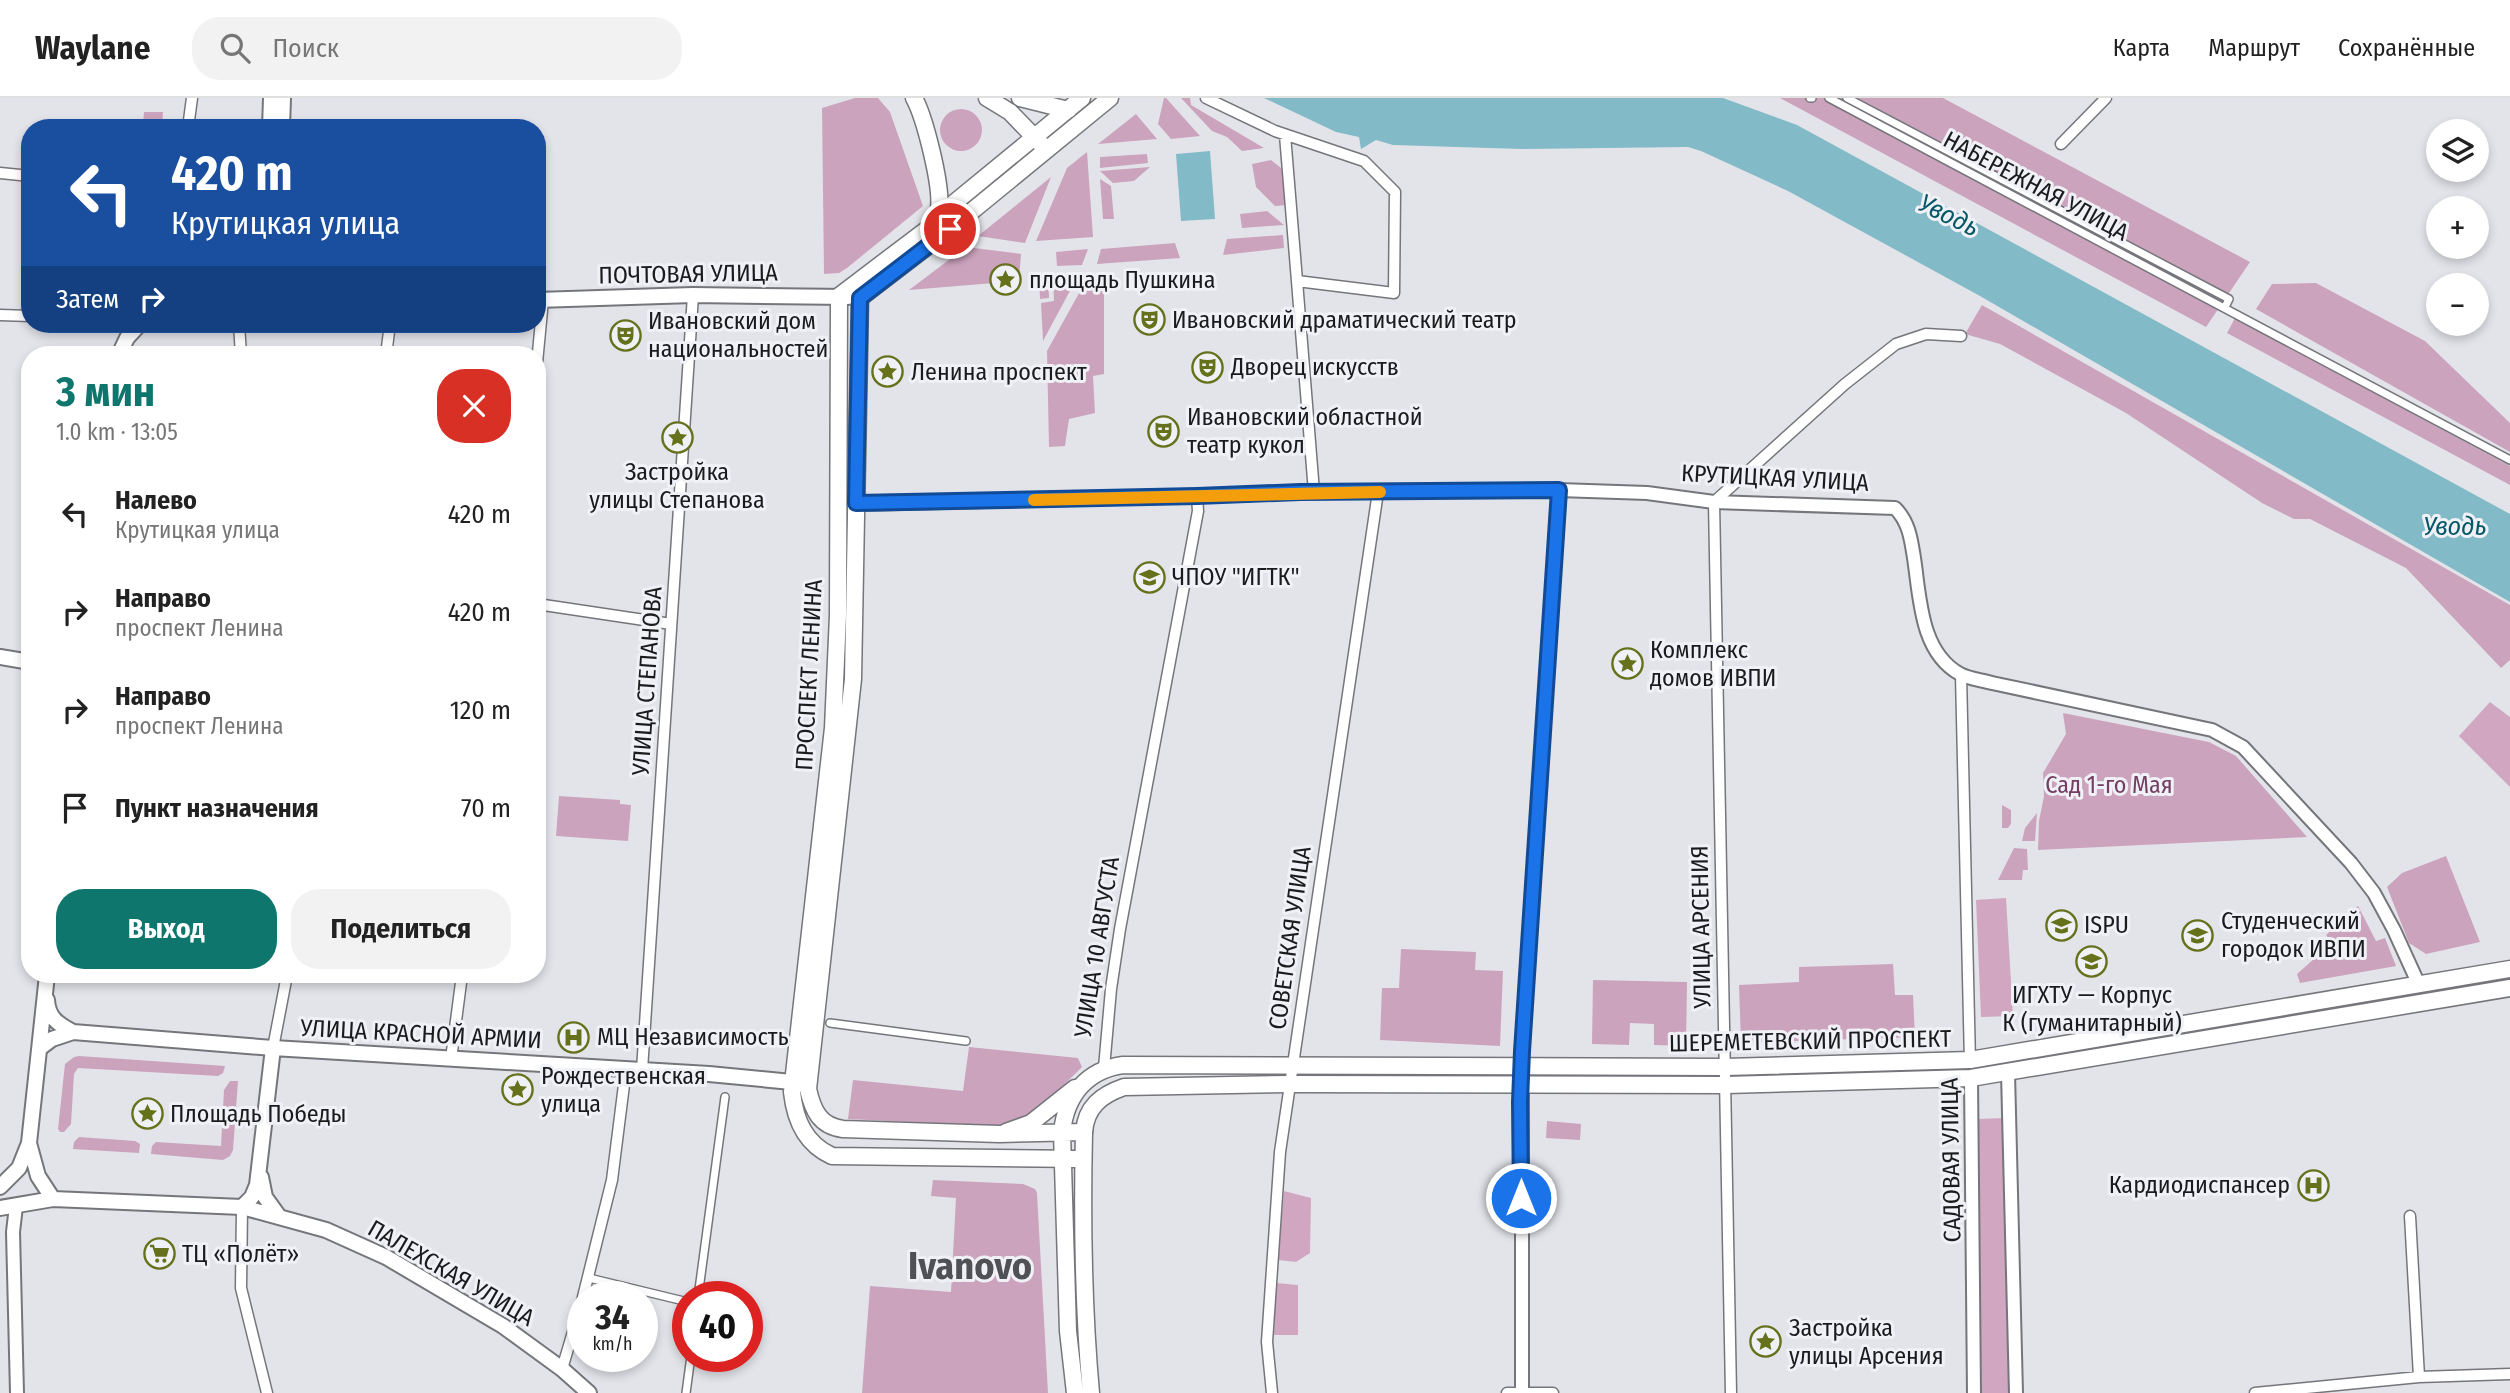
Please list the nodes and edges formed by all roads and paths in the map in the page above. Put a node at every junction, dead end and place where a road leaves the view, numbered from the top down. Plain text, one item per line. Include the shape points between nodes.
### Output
1 (192, 98) edge
2 (271, 98) edge
3 (283, 98) edge
4 (914, 98) edge
5 (987, 98) edge
6 (1020, 98) edge
7 (1082, 98) edge
8 (1110, 98) edge
9 (1206, 98) edge
10 (1829, 98) edge
11 (1847, 98) edge
12 (2106, 98) edge
13 (1068, 110) junction
14 (189, 119) edge
15 (270, 119) edge
16 (282, 119) edge
17 (1285, 135) junction
18 (1036, 136) junction
19 (2061, 144) dead end
20 (1047, 150) junction
21 (0, 173) edge
22 (21, 175) edge
23 (930, 227) junction
24 (1297, 281) junction
25 (693, 295) junction
26 (839, 296) junction
27 (860, 298) junction
28 (546, 300) edge
29 (2225, 307) junction
30 (0, 315) edge
31 (21, 316) edge
32 (1961, 336) dead end
33 (2510, 460) edge
34 (1559, 490) junction
35 (1314, 492) junction
36 (1378, 492) junction
37 (1197, 496) junction
38 (1714, 502) junction
39 (856, 503) junction
40 (546, 605) edge
41 (671, 624) junction
42 (0, 657) edge
43 (21, 660) edge
44 (1961, 675) junction
45 (2510, 970) edge
46 (47, 983) edge
47 (47, 983) edge
48 (285, 983) edge
49 (461, 983) edge
50 (2419, 985) junction
51 (2510, 988) edge
52 (2423, 1003) junction
53 (830, 1023) dead end
54 (73, 1032) junction
55 (966, 1041) dead end
56 (40, 1048) junction
57 (273, 1048) junction
58 (452, 1059) junction
59 (1970, 1060) junction
60 (1294, 1065) junction
61 (1522, 1066) junction
62 (1725, 1067) junction
63 (1104, 1068) junction
64 (626, 1069) junction
65 (642, 1070) junction
66 (2008, 1073) junction
67 (1971, 1078) junction
68 (1086, 1081) junction
69 (800, 1083) junction
70 (1290, 1084) junction
71 (1726, 1085) junction
72 (1521, 1086) junction
73 (725, 1097) dead end
74 (1062, 1132) junction
75 (1084, 1132) junction
76 (999, 1133) junction
77 (29, 1143) junction
78 (1083, 1158) junction
79 (1028, 1159) junction
80 (1062, 1159) junction
81 (260, 1172) junction
82 (0, 1187) edge
83 (1063, 1189) junction
84 (53, 1199) junction
85 (16, 1206) junction
86 (242, 1207) junction
87 (0, 1208) edge
88 (278, 1215) junction
89 (2410, 1216) dead end
90 (589, 1278) junction
91 (588, 1281) edge
92 (700, 1281) edge
93 (672, 1298) edge
94 (567, 1352) edge
95 (562, 1369) junction
96 (689, 1372) edge
97 (2510, 1374) edge
98 (2419, 1377) junction
99 (17, 1393) edge
100 (267, 1393) edge
101 (589, 1393) edge
102 (686, 1393) edge
103 (1075, 1393) edge
104 (1091, 1393) edge
105 (1272, 1393) edge
106 (1507, 1393) edge
107 (1522, 1393) edge
108 (1553, 1393) edge
109 (1731, 1393) edge
110 (1974, 1393) edge
111 (2016, 1393) edge
112 (2255, 1393) edge

1 - 14 street
2 - 15 main road
3 - 16 main road
4 - 23 main road via 926,128 939,194 939,211
5 - 18 main road
6 - 13 main road
7 - 13 main road
8 - 20 main road
9 - 17 street
10 - 29 street, НАБЕРЕЖНАЯ УЛИЦА
11 - 29 street, НАБЕРЕЖНАЯ УЛИЦА via 2229,299
12 - 19 street
13 - 18 main road
17 - 24 street
17 - 24 street via 1364,161 1395,192 1394,293
18 - 20 main road
18 - 23 main road
20 - 27 main road
21 - 22 street
23 - 26 main road
24 - 35 street
25 - 26 main road, ПОЧТОВАЯ УЛИЦА
25 - 28 main road, ПОЧТОВАЯ УЛИЦА
25 - 41 street, УЛИЦА СТЕПАНОВА
26 - 27 main road, ПОЧТОВАЯ УЛИЦА
26 - 69 main road, ПРОСПЕКТ ЛЕНИНА via 833,728
27 - 39 main road, ПРОСПЕКТ ЛЕНИНА
29 - 33 street, НАБЕРЕЖНАЯ УЛИЦА
30 - 31 street
32 - 38 street via 1926,334 1896,344
34 - 36 street, КРУТИЦКАЯ УЛИЦА
34 - 38 street, КРУТИЦКАЯ УЛИЦА via 1647,493
34 - 61 street
35 - 36 street, КРУТИЦКАЯ УЛИЦА
35 - 37 street, КРУТИЦКАЯ УЛИЦА
36 - 60 street, СОВЕТСКАЯ УЛИЦА
37 - 39 street, КРУТИЦКАЯ УЛИЦА
37 - 63 street, УЛИЦА 10 АВГУСТА via 1196,523 1120,929
38 - 44 street, КРУТИЦКАЯ УЛИЦА via 1895,508 1910,534 1925,631 1938,655
38 - 62 street, УЛИЦА АРСЕНИЯ
39 - 69 main road, ПРОСПЕКТ ЛЕНИНА via 853,679
40 - 41 street
41 - 65 street, УЛИЦА СТЕПАНОВА
42 - 43 main road
44 - 50 street via 2212,730 2243,747 2374,893
44 - 59 street, САДОВАЯ УЛИЦА
45 - 50 main road, ШЕРЕМЕТЕВСКИЙ ПРОСПЕКТ
46 - 54 main road via 48,1012 56,1023
47 - 56 main road
48 - 57 street
49 - 58 street
50 - 52 main road
50 - 59 main road, ШЕРЕМЕТЕВСКИЙ ПРОСПЕКТ
51 - 52 main road, ШЕРЕМЕТЕВСКИЙ ПРОСПЕКТ
52 - 66 main road, ШЕРЕМЕТЕВСКИЙ ПРОСПЕКТ
53 - 55 street
54 - 56 main road, УЛИЦА КРАСНОЙ АРМИИ
54 - 57 main road, УЛИЦА КРАСНОЙ АРМИИ
56 - 77 main road
57 - 58 main road, УЛИЦА КРАСНОЙ АРМИИ
57 - 81 main road
58 - 64 main road, УЛИЦА КРАСНОЙ АРМИИ
59 - 62 main road, ШЕРЕМЕТЕВСКИЙ ПРОСПЕКТ
59 - 67 street, САДОВАЯ УЛИЦА
60 - 61 main road, ШЕРЕМЕТЕВСКИЙ ПРОСПЕКТ
60 - 63 main road, ШЕРЕМЕТЕВСКИЙ ПРОСПЕКТ
60 - 70 street, СОВЕТСКАЯ УЛИЦА
61 - 62 main road, ШЕРЕМЕТЕВСКИЙ ПРОСПЕКТ
61 - 72 street
62 - 71 street, УЛИЦА АРСЕНИЯ
63 - 68 main road, УЛИЦА 10 АВГУСТА
64 - 65 main road, УЛИЦА КРАСНОЙ АРМИИ
64 - 90 street via 612,1180
65 - 69 main road, УЛИЦА КРАСНОЙ АРМИИ
66 - 67 main road, ШЕРЕМЕТЕВСКИЙ ПРОСПЕКТ
66 - 111 street
67 - 71 main road, ШЕРЕМЕТЕВСКИЙ ПРОСПЕКТ
67 - 110 street, САДОВАЯ УЛИЦА
68 - 74 main road, УЛИЦА 10 АВГУСТА via 1070,1101
68 - 76 main road, ПРОСПЕКТ ЛЕНИНА via 1031,1123
69 - 76 main road, ПРОСПЕКТ ЛЕНИНА via 818,1116 833,1128
69 - 79 main road, ПРОСПЕКТ ЛЕНИНА via 794,1110 820,1151 832,1156
70 - 72 main road, ШЕРЕМЕТЕВСКИЙ ПРОСПЕКТ
70 - 75 main road, ШЕРЕМЕТЕВСКИЙ ПРОСПЕКТ via 1124,1087 1108,1093 1090,1109
70 - 105 street, СОВЕТСКАЯ УЛИЦА via 1275,1197 1266,1342
71 - 72 main road, ШЕРЕМЕТЕВСКИЙ ПРОСПЕКТ
71 - 109 street, УЛИЦА АРСЕНИЯ
72 - 107 street
73 - 92 street
74 - 75 main road, ПРОСПЕКТ ЛЕНИНА
74 - 76 main road, ПРОСПЕКТ ЛЕНИНА
74 - 80 main road, УЛИЦА 10 АВГУСТА
75 - 78 main road
77 - 82 main road via 19,1168
77 - 84 main road via 38,1176
78 - 80 main road, ПРОСПЕКТ ЛЕНИНА
78 - 104 main road via 1085,1328
79 - 80 main road, ПРОСПЕКТ ЛЕНИНА
79 - 83 main road via 1054,1173
80 - 83 main road, УЛИЦА 10 АВГУСТА
81 - 86 main road via 252,1197
81 - 88 main road via 265,1197
83 - 103 main road, УЛИЦА 10 АВГУСТА
84 - 85 main road, ПАЛЕХСКАЯ УЛИЦА
84 - 86 main road, ПАЛЕХСКАЯ УЛИЦА
85 - 87 main road, ПАЛЕХСКАЯ УЛИЦА
85 - 99 street
86 - 88 main road, ПАЛЕХСКАЯ УЛИЦА
86 - 100 street via 241,1288
88 - 95 main road, ПАЛЕХСКАЯ УЛИЦА via 386,1257 503,1326
89 - 98 street
90 - 91 street
90 - 93 street
94 - 95 street
95 - 101 main road, ПАЛЕХСКАЯ УЛИЦА
96 - 102 street
97 - 98 street
98 - 112 street
106 - 107 street
107 - 108 street

